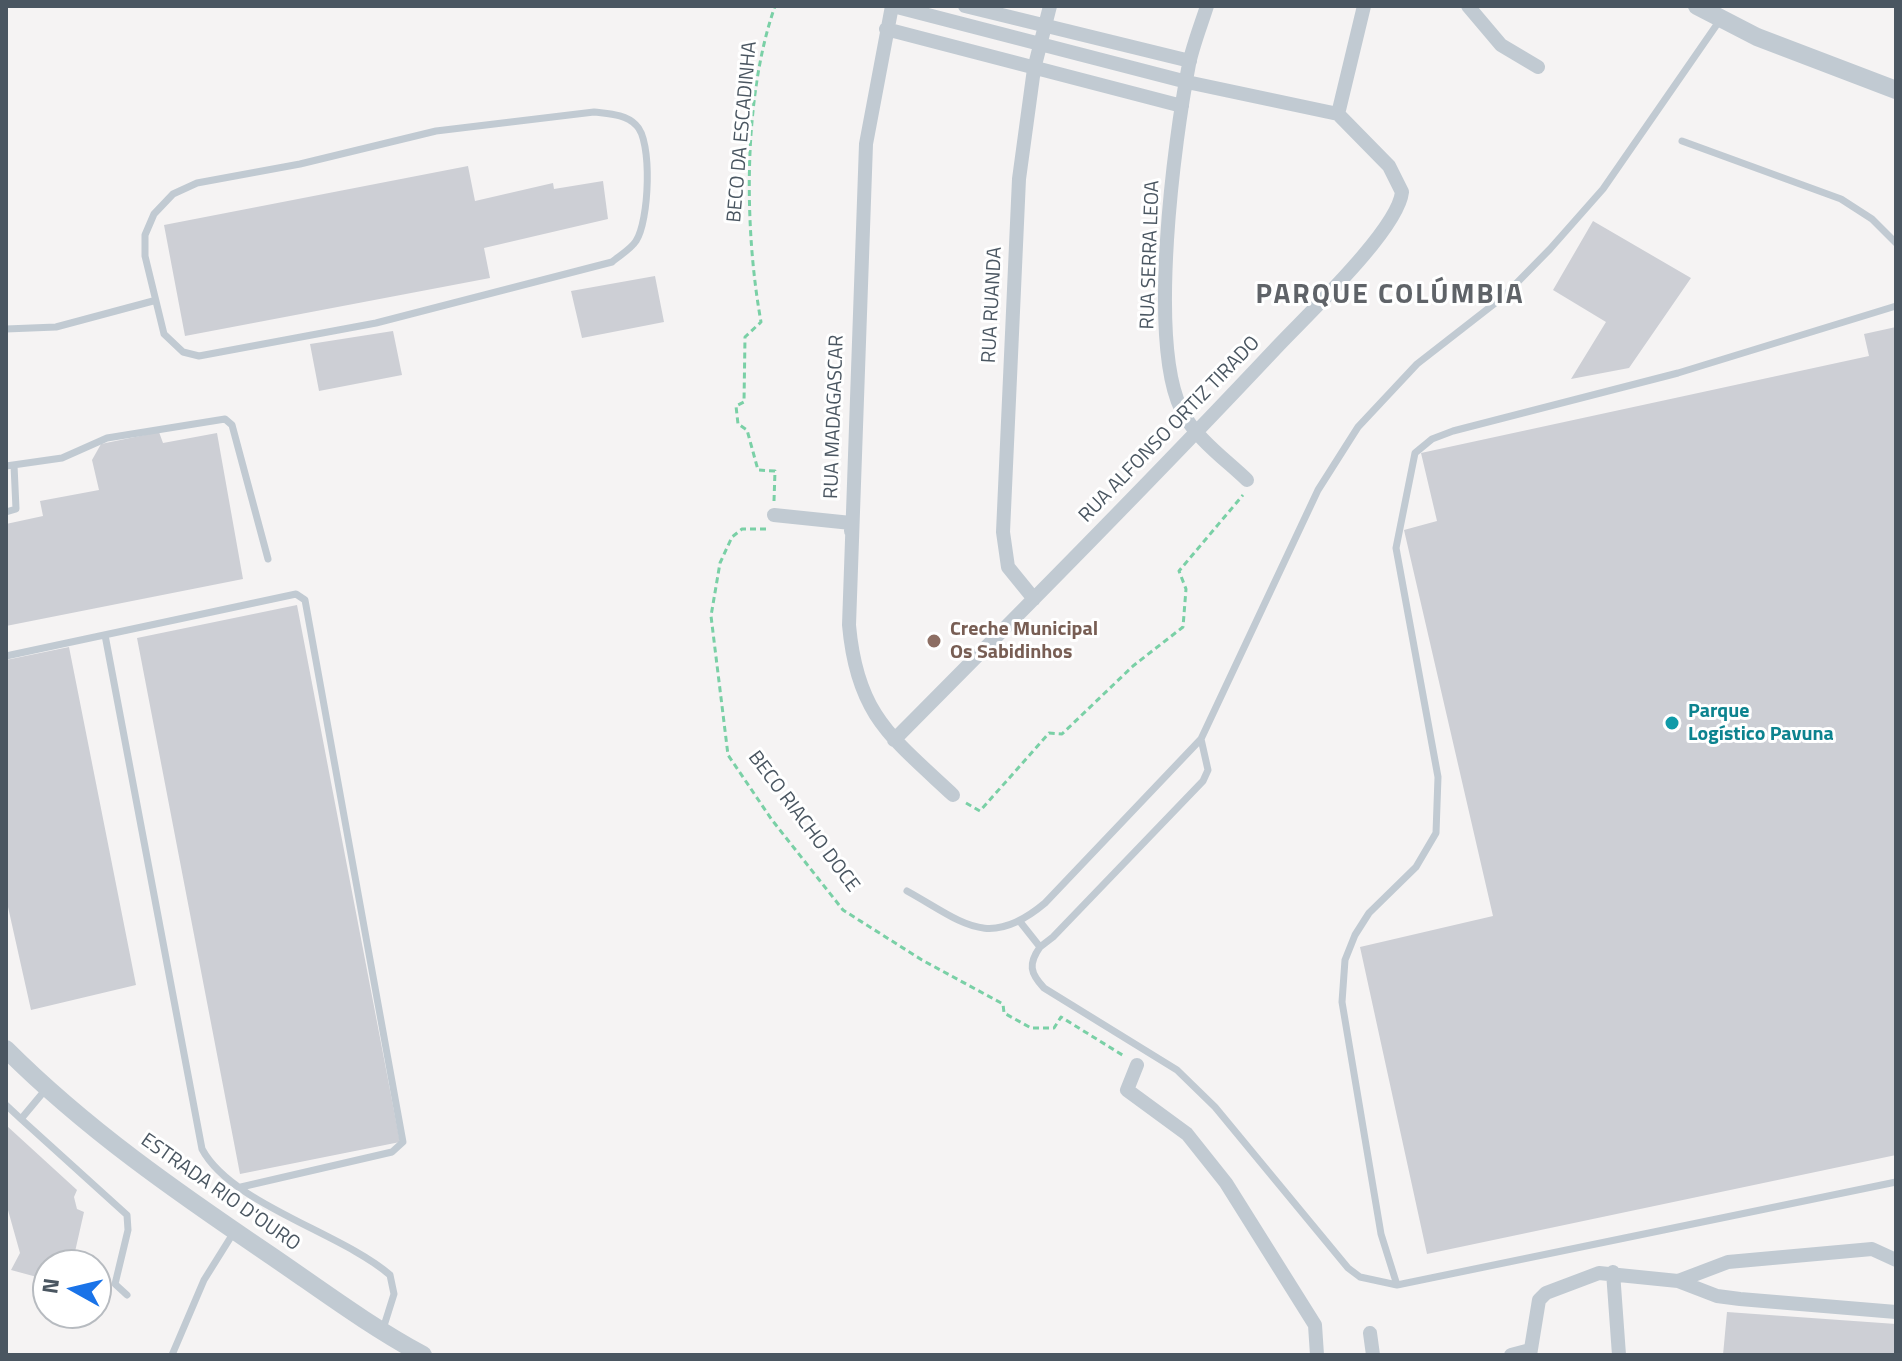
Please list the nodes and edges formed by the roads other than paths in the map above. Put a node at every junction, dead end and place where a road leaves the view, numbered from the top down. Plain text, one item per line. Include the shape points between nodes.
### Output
1 (892, 6) edge
2 (965, 6) edge
3 (1050, 6) edge
4 (1207, 6) edge
5 (1364, 6) edge
6 (1468, 6) edge
7 (1697, 6) edge
8 (1720, 20) junction
9 (1045, 26) junction
10 (886, 29) junction
11 (1040, 46) junction
12 (1190, 61) junction
13 (1538, 67) dead end
14 (1034, 69) junction
15 (1187, 82) junction
16 (1896, 90) edge
17 (1182, 106) junction
18 (1338, 114) junction
19 (1682, 141) dead end
20 (1896, 243) edge
21 (153, 301) junction
22 (1896, 306) edge
23 (6, 329) edge
24 (1197, 431) junction
25 (10, 466) edge
26 (1247, 480) road end
27 (6, 512) edge
28 (774, 515) road end
29 (851, 527) junction
30 (268, 559) dead end
31 (1034, 599) junction
32 (105, 635) junction
33 (6, 656) edge
34 (1201, 739) junction
35 (894, 740) junction
36 (953, 795) road end
37 (907, 891) dead end
38 (1021, 923) junction
39 (1040, 947) junction
40 (6, 1049) edge
41 (1137, 1065) road end
42 (46, 1089) junction
43 (6, 1105) edge
44 (21, 1119) junction
45 (1896, 1182) edge
46 (241, 1187) junction
47 (234, 1231) junction
48 (1896, 1260) edge
49 (1613, 1272) junction
50 (1678, 1281) junction
51 (1397, 1285) junction
52 (127, 1295) dead end
53 (1896, 1312) edge
54 (383, 1331) junction
55 (1370, 1333) dead end
56 (1530, 1352) edge
57 (172, 1355) edge
58 (423, 1355) edge
59 (1317, 1355) edge
60 (1373, 1355) edge
61 (1511, 1355) edge
62 (1619, 1355) edge

1 - 10 street, RUA MADAGASCAR
1 - 11 street
2 - 9 street
3 - 9 street, RUA RUANDA
4 - 12 street, RUA SERRA LEOA
5 - 18 street
6 - 13 street via 1501,45
7 - 8 street
8 - 16 street
8 - 34 lane via 1603,189 1550,249 1503,297 1417,364 1358,427 1318,490
9 - 11 street, RUA RUANDA
9 - 12 street
10 - 14 street
10 - 29 street, RUA MADAGASCAR via 866,144
11 - 14 street, RUA RUANDA
11 - 15 street
12 - 15 street, RUA SERRA LEOA
14 - 17 street
14 - 31 street, RUA RUANDA via 1019,179 1003,532 1008,567
15 - 17 street, RUA SERRA LEOA
15 - 18 street
17 - 24 street, RUA SERRA LEOA via 1171,206 1167,334 1169,370 1179,405
18 - 24 street, RUA ALFONSO ORTIZ TIRADO via 1398,179 1398,207 1348,271
19 - 20 lane via 1841,199
21 - 21 lane via 145,235 154,214 173,194 197,183 436,131 594,112 619,115 645,135 644,220 636,241 612,262 376,323 199,356 170,343
21 - 23 lane via 56,327
22 - 51 lane via 1678,373 1453,431 1415,453 1396,548 1438,777 1436,833 1416,867 1369,913 1355,935 1345,960 1342,1002 1381,1234
24 - 26 street, RUA SERRA LEOA
24 - 31 street, RUA ALFONSO ORTIZ TIRADO
25 - 27 lane via 16,509
25 - 30 lane via 78,454 107,438 225,419 232,425
28 - 29 street
29 - 35 street, RUA MADAGASCAR via 849,625 856,674 871,712
31 - 35 street, RUA ALFONSO ORTIZ TIRADO
32 - 33 lane
32 - 46 lane via 202,1149
32 - 46 lane via 296,594 307,608 403,1142 392,1152
34 - 38 lane
34 - 39 lane via 1208,770 1203,781
35 - 36 street, RUA MADAGASCAR
37 - 38 lane via 984,929
38 - 39 lane
39 - 51 lane via 1031,970 1044,988 1177,1070 1225,1117 1348,1268 1360,1277
40 - 42 street, ESTRADA RIO D'OURO
41 - 59 street via 1127,1090 1187,1134 1226,1183 1315,1325
42 - 44 lane
42 - 47 street, ESTRADA RIO D'OURO
43 - 44 lane
44 - 52 lane via 127,1215 115,1284
45 - 51 lane
46 - 54 lane via 390,1275 394,1294
47 - 54 street, ESTRADA RIO D'OURO
47 - 57 lane via 204,1280
48 - 50 street via 1872,1249 1728,1262
49 - 50 street
49 - 56 street via 1590,1275 1546,1293 1536,1310
49 - 62 street
50 - 53 street via 1717,1296
54 - 58 street, ESTRADA RIO D'OURO
55 - 60 street
56 - 61 street

